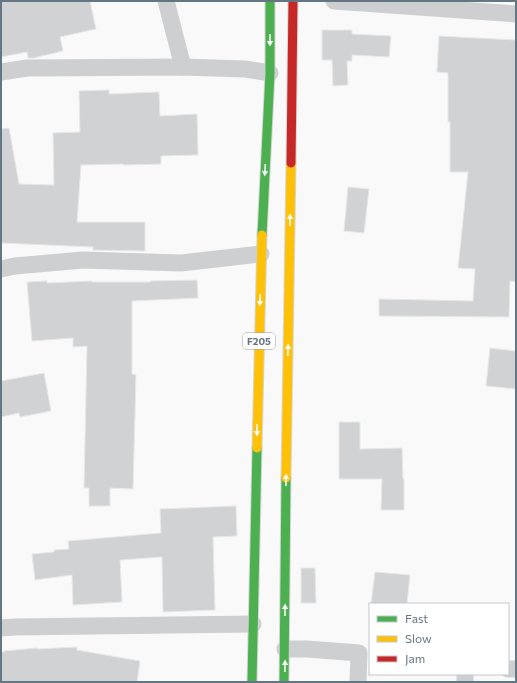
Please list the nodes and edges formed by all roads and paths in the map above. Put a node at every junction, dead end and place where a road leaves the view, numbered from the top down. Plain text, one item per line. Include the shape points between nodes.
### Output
1 (166, 1) edge
2 (270, 1) edge
3 (293, 1) edge
4 (334, 1) edge
5 (516, 14) edge
6 (183, 66) junction
7 (1, 72) edge
8 (270, 73) junction
9 (261, 254) junction
10 (1, 269) edge
11 (254, 624) junction
12 (1, 628) edge
13 (285, 649) junction
14 (365, 654) edge
15 (252, 682) edge
16 (284, 682) edge
17 (358, 682) edge

1 - 6 street
2 -> 8 main road, F205
13 -> 3 main road, F205
4 - 5 street
6 - 7 street via 27,68
6 - 8 street
8 -> 9 main road, F205
9 - 10 street via 181,263 83,260
9 -> 11 main road, F205
11 - 12 street
11 - 15 main road, F205
13 - 14 street
16 -> 13 main road, F205
14 - 17 street

